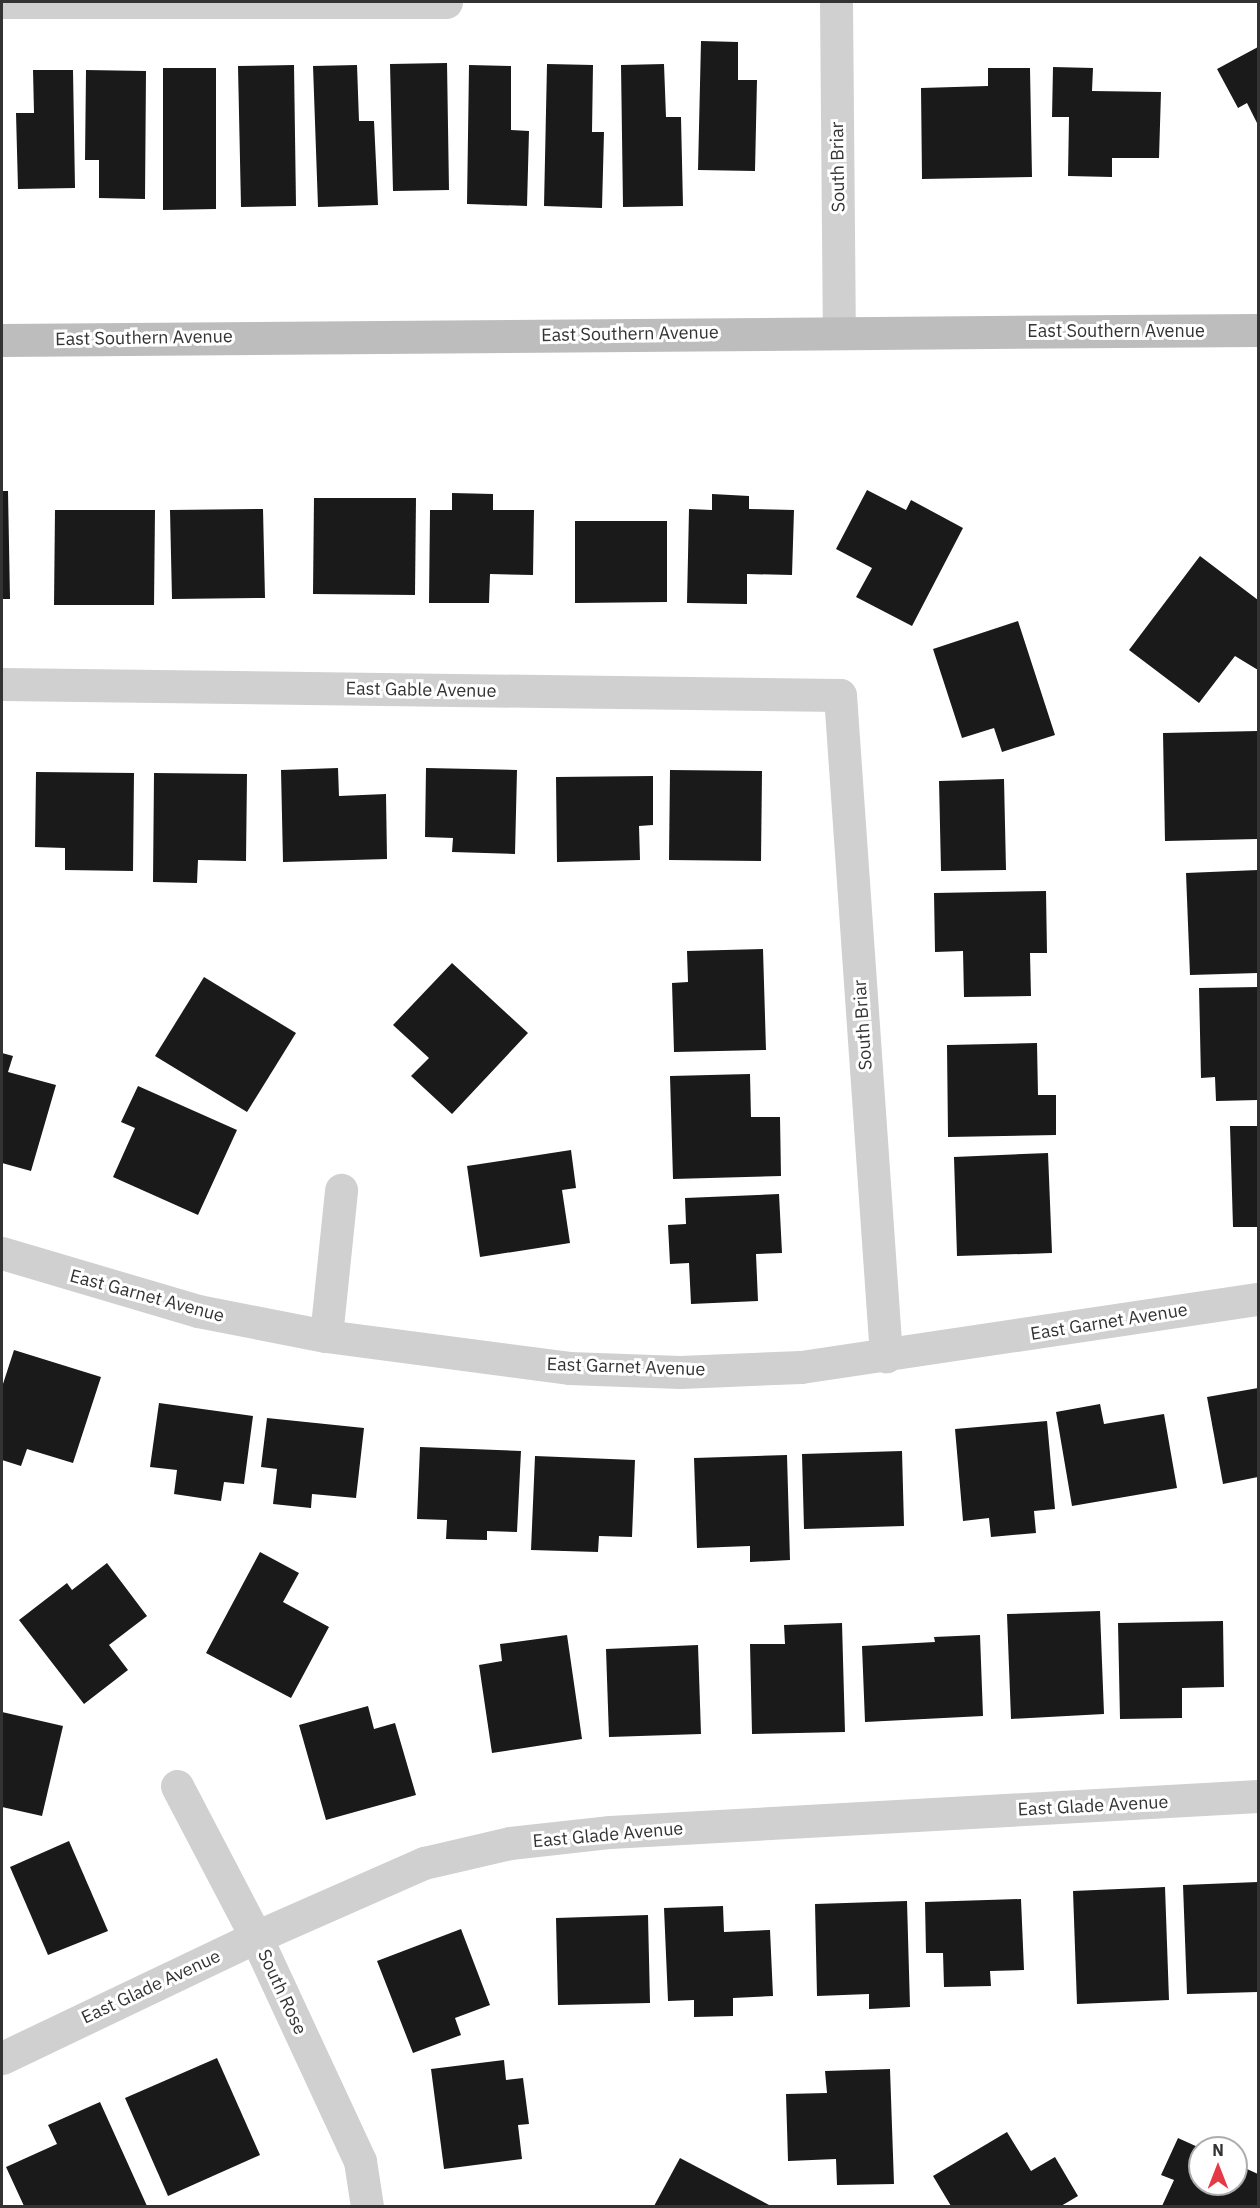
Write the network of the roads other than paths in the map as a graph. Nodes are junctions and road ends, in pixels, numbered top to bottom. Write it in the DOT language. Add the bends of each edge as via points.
graph roads {
  1 [pos="2,2"];
  2 [pos="422,2"];
  3 [pos="446,2"];
  4 [pos="836,2"];
  5 [pos="1258,330"];
  6 [pos="839,332"];
  7 [pos="2,340"];
  8 [pos="2,684"];
  9 [pos="840,695"];
  10 [pos="341,1190"];
  11 [pos="2,1253"];
  12 [pos="1258,1299"];
  13 [pos="326,1336"];
  14 [pos="886,1356"];
  15 [pos="177,1786"];
  16 [pos="1258,1796"];
  17 [pos="256,1936"];
  18 [pos="2,2058"];
  19 [pos="367,2206"];
  1 -- 2 [label="street"];
  2 -- 3 [label="street"];
  4 -- 6 [label="street, South Briar"];
  5 -- 6 [label="main road, East Southern Avenue"];
  6 -- 7 [label="main road, East Southern Avenue"];
  8 -- 9 [label="street, East Gable Avenue"];
  9 -- 14 [label="street, South Briar"];
  10 -- 13 [label="street"];
  11 -- 13 [label="street, East Garnet Avenue" via="198,1311"];
  12 -- 14 [label="street, East Garnet Avenue"];
  13 -- 14 [label="street, East Garnet Avenue" via="569,1368 658,1371 801,1367"];
  15 -- 17 [label="street, South Rose"];
  16 -- 17 [label="street, East Glade Avenue" via="610,1832 510,1843 424,1863"];
  17 -- 18 [label="street, East Glade Avenue"];
  17 -- 19 [label="street, South Rose" via="360,2161"];
}
